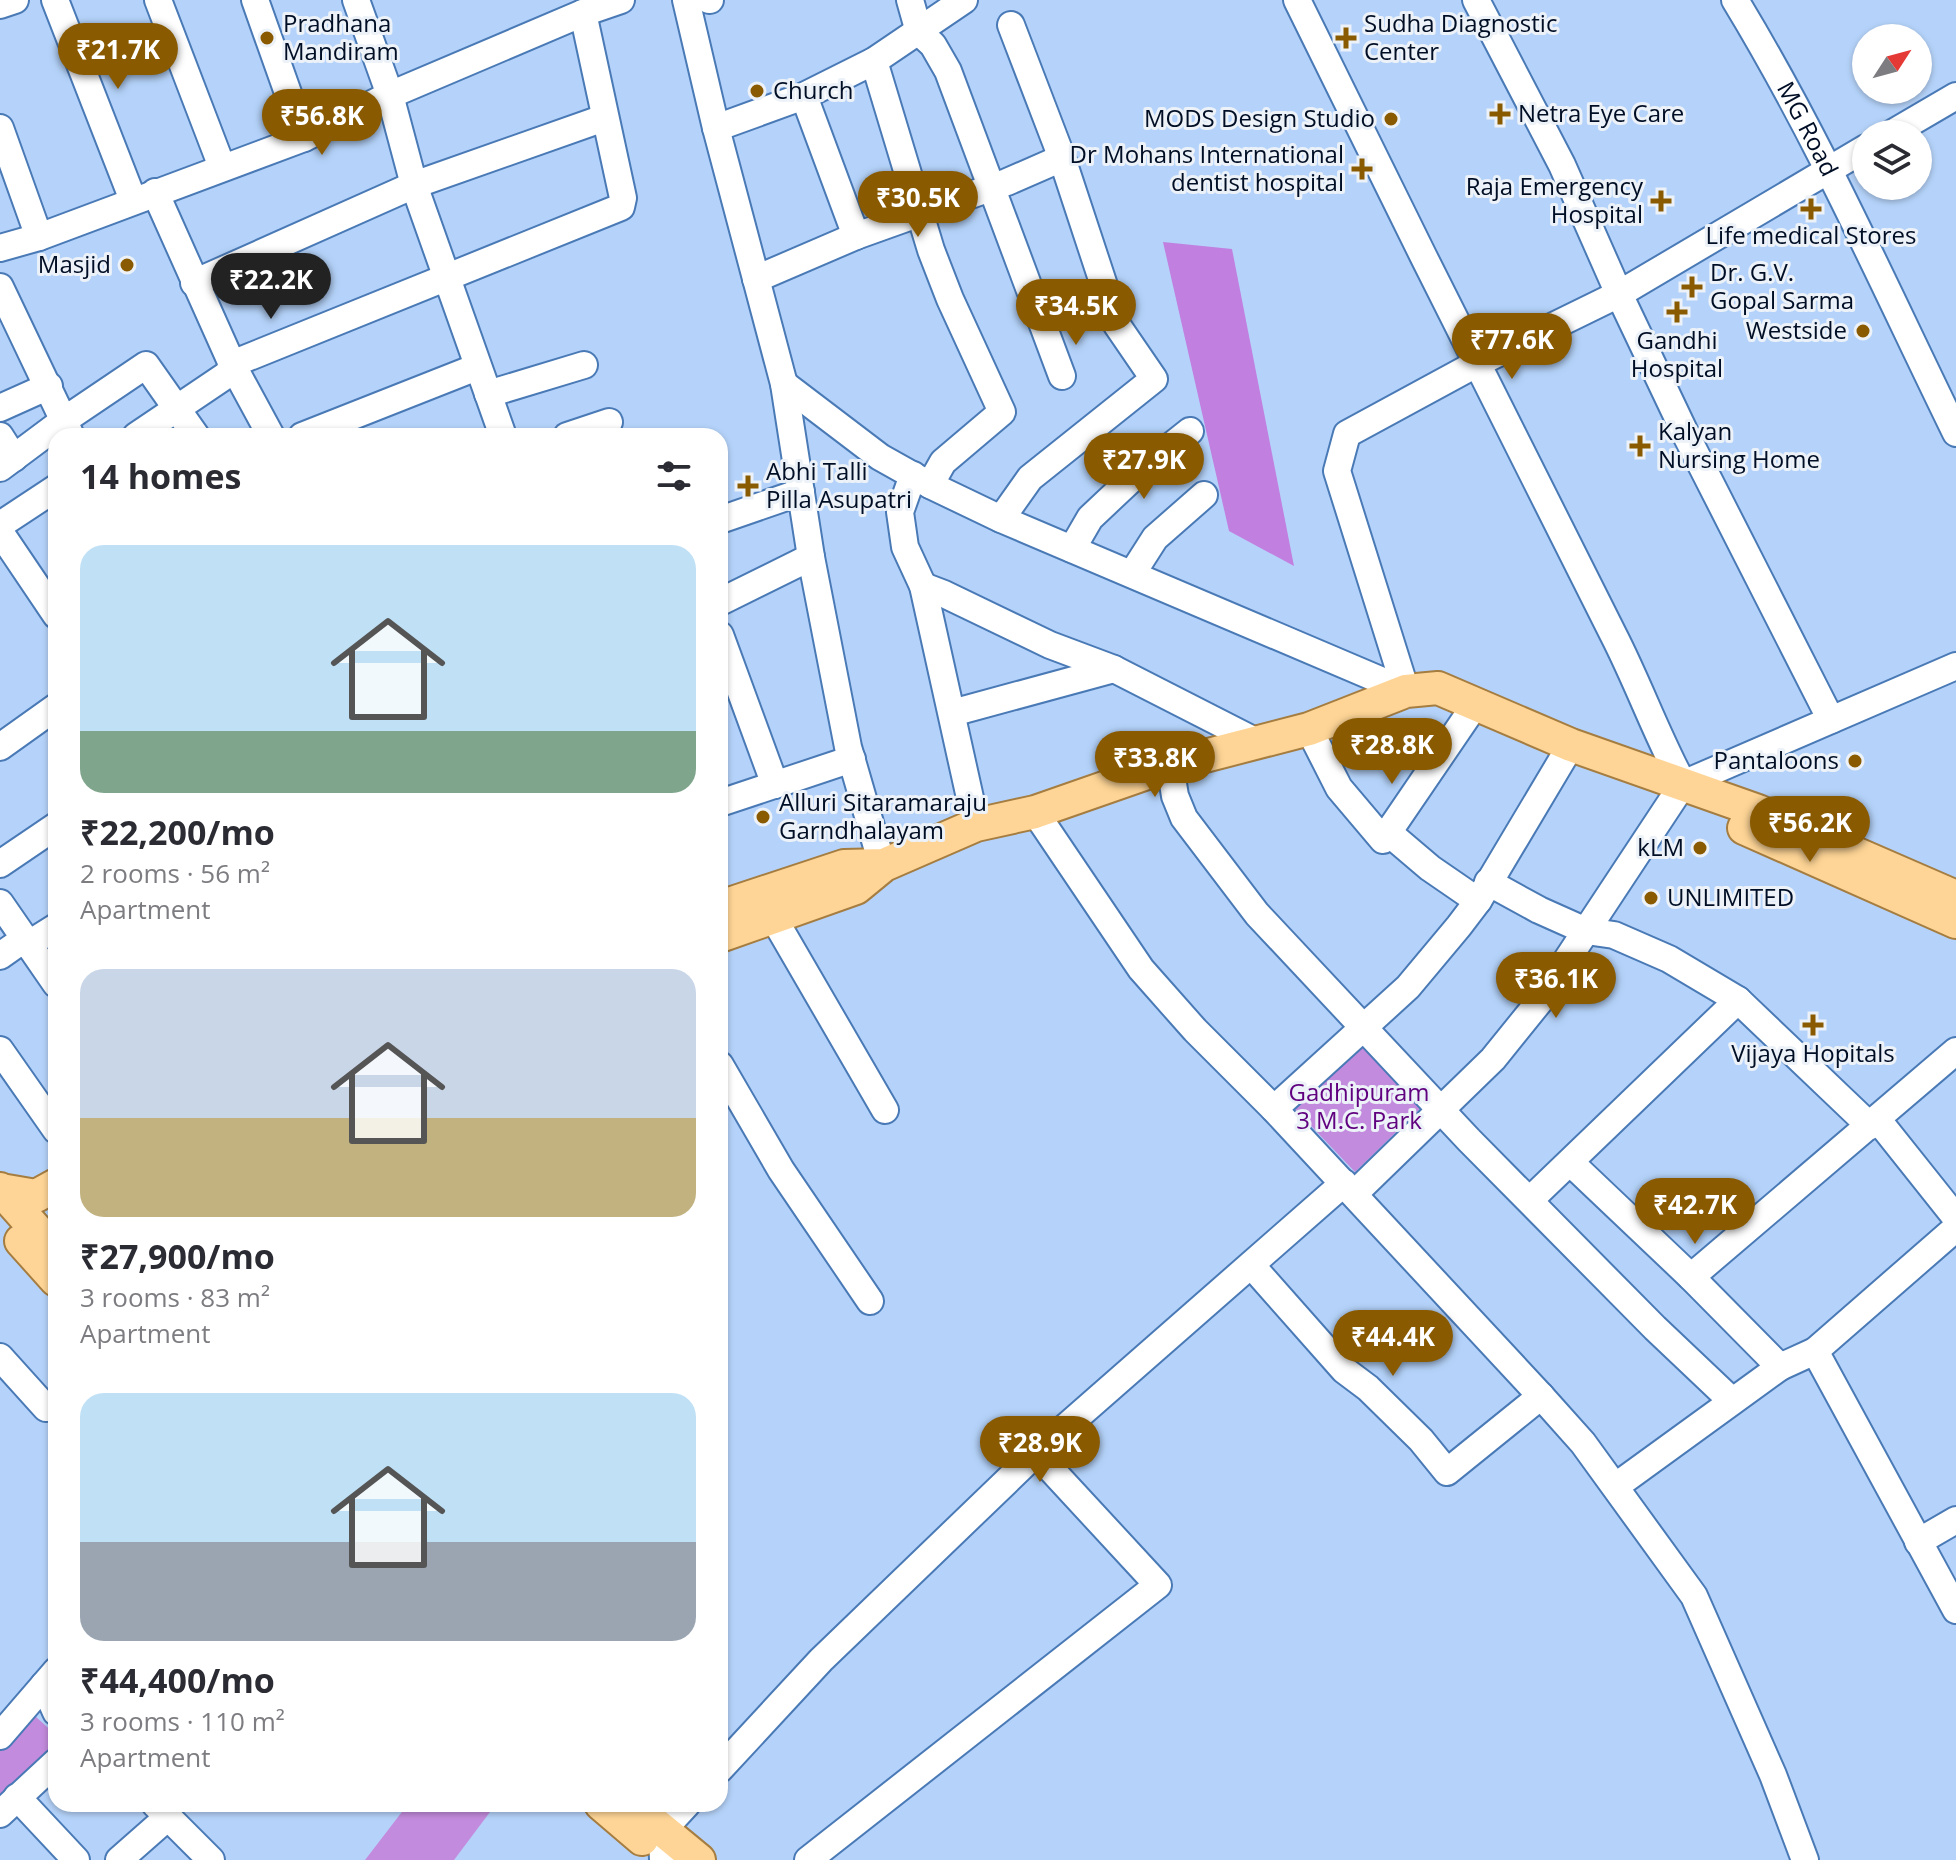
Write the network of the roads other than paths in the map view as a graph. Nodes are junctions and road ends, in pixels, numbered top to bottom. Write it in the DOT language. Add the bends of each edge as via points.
graph roads {
  1 [pos="15,0"];
  2 [pos="55,0"];
  3 [pos="158,0"];
  4 [pos="255,0"];
  5 [pos="356,0"];
  6 [pos="621,0"];
  7 [pos="686,0"];
  8 [pos="910,0"];
  9 [pos="964,0"];
  10 [pos="1297,0"];
  11 [pos="1476,0"];
  12 [pos="1735,0"];
  13 [pos="0,5"];
  14 [pos="583,13"];
  15 [pos="1011,25"];
  16 [pos="919,32"];
  17 [pos="874,61"];
  18 [pos="390,95"];
  19 [pos="804,96"];
  20 [pos="1956,96"];
  21 [pos="604,118"];
  22 [pos="1915,120"];
  23 [pos="0,128"];
  24 [pos="716,128"];
  25 [pos="304,138"];
  26 [pos="1852,156"];
  27 [pos="1062,158"];
  28 [pos="222,167"];
  29 [pos="1828,170"];
  30 [pos="414,185"];
  31 [pos="992,186"];
  32 [pos="144,196"];
  33 [pos="921,211"];
  34 [pos="856,236"];
  35 [pos="39,237"];
  36 [pos="0,248"];
  37 [pos="447,277"];
  38 [pos="756,279"];
  39 [pos="194,283"];
  40 [pos="0,287"];
  41 [pos="1619,294"];
  42 [pos="232,364"];
  43 [pos="1476,364"];
  44 [pos="584,365"];
  45 [pos="477,367"];
  46 [pos="1062,376"];
  47 [pos="784,384"];
  48 [pos="49,386"];
  49 [pos="488,394"];
  50 [pos="0,408"];
  51 [pos="178,409"];
  52 [pos="609,422"];
  53 [pos="67,428"];
  54 [pos="68,428"];
  55 [pos="148,428"];
  56 [pos="191,428"];
  57 [pos="267,428"];
  58 [pos="322,428"];
  59 [pos="500,428"];
  60 [pos="591,428"];
  61 [pos="1190,431"];
  62 [pos="1956,433"];
  63 [pos="0,436"];
  64 [pos="48,440"];
  65 [pos="7,463"];
  66 [pos="922,480"];
  67 [pos="801,492"];
  68 [pos="1204,495"];
  69 [pos="48,501"];
  70 [pos="728,517"];
  71 [pos="1001,519"];
  72 [pos="0,525"];
  73 [pos="0,532"];
  74 [pos="1072,549"];
  75 [pos="811,557"];
  76 [pos="1132,574"];
  77 [pos="923,586"];
  78 [pos="728,598"];
  79 [pos="48,603"];
  80 [pos="728,657"];
  81 [pos="1956,666"];
  82 [pos="1114,669"];
  83 [pos="1406,691"];
  84 [pos="1475,705"];
  85 [pos="48,713"];
  86 [pos="952,713"];
  87 [pos="1831,720"];
  88 [pos="1309,729"];
  89 [pos="1259,743"];
  90 [pos="1571,745"];
  91 [pos="0,747"];
  92 [pos="852,759"];
  93 [pos="1170,765"];
  94 [pos="1683,784"];
  95 [pos="775,785"];
  96 [pos="728,796"];
  97 [pos="1035,812"];
  98 [pos="976,825"];
  99 [pos="48,831"];
  100 [pos="1390,834"];
  101 [pos="0,864"];
  102 [pos="884,865"];
  103 [pos="1483,891"];
  104 [pos="1956,897"];
  105 [pos="0,903"];
  106 [pos="728,904"];
  107 [pos="773,917"];
  108 [pos="1956,922"];
  109 [pos="1586,931"];
  110 [pos="48,932"];
  111 [pos="728,933"];
  112 [pos="29,944"];
  113 [pos="0,956"];
  114 [pos="48,972"];
  115 [pos="1738,1000"];
  116 [pos="1363,1029"];
  117 [pos="0,1050"];
  118 [pos="1956,1051"];
  119 [pos="728,1079"];
  120 [pos="1274,1109"];
  121 [pos="885,1110"];
  122 [pos="1442,1111"];
  123 [pos="48,1119"];
  124 [pos="1874,1123"];
  125 [pos="1571,1163"];
  126 [pos="48,1168"];
  127 [pos="1349,1188"];
  128 [pos="48,1189"];
  129 [pos="4,1196"];
  130 [pos="1530,1200"];
  131 [pos="1956,1218"];
  132 [pos="1956,1228"];
  133 [pos="48,1243"];
  134 [pos="1252,1266"];
  135 [pos="48,1267"];
  136 [pos="1691,1277"];
  137 [pos="870,1301"];
  138 [pos="1815,1351"];
  139 [pos="0,1357"];
  140 [pos="1780,1367"];
  141 [pos="1541,1396"];
  142 [pos="1732,1401"];
  143 [pos="46,1408"];
  144 [pos="1036,1453"];
  145 [pos="1616,1486"];
  146 [pos="1956,1520"];
  147 [pos="1918,1542"];
  148 [pos="1956,1610"];
  149 [pos="48,1680"];
  150 [pos="0,1736"];
  151 [pos="728,1760"];
  152 [pos="48,1769"];
  153 [pos="8,1806"];
  154 [pos="160,1812"];
  155 [pos="164,1812"];
  156 [pos="611,1812"];
  157 [pos="636,1812"];
  158 [pos="683,1812"];
  159 [pos="664,1853"];
  160 [pos="76,1860"];
  161 [pos="119,1860"];
  162 [pos="211,1860"];
  163 [pos="699,1860"];
  164 [pos="808,1860"];
  165 [pos="1805,1860"];
  1 -- 13 [label="street"];
  2 -- 32 [label="street"];
  3 -- 28 [label="street"];
  4 -- 25 [label="street"];
  5 -- 18 [label="street"];
  6 -- 14 [label="street"];
  7 -- 24 [label="street"];
  8 -- 16 [label="street"];
  9 -- 16 [label="street"];
  10 -- 43 [label="street"];
  11 -- 41 [label="street" via="1562,165"];
  12 -- 29 [label="street, MG Road"];
  14 -- 18 [label="street"];
  14 -- 21 [label="street"];
  15 -- 27 [label="street"];
  16 -- 17 [label="street"];
  16 -- 31 [label="street" via="948,71"];
  17 -- 19 [label="street"];
  17 -- 33 [label="street"];
  18 -- 25 [label="street"];
  18 -- 30 [label="street"];
  19 -- 24 [label="street"];
  19 -- 34 [label="street"];
  20 -- 22 [label="street"];
  21 -- 30 [label="street"];
  21 -- 37 [label="street" via="621,207"];
  23 -- 35 [label="street"];
  24 -- 38 [label="street"];
  25 -- 28 [label="street"];
  26 -- 29 [label="street"];
  27 -- 31 [label="street"];
  27 -- 71 [label="street" via="1117,325 1154,379 1030,478"];
  28 -- 32 [label="street"];
  29 -- 41 [label="street"];
  29 -- 62 [label="street, MG Road"];
  30 -- 37 [label="street"];
  30 -- 39 [label="street"];
  31 -- 33 [label="street"];
  31 -- 46 [label="street"];
  32 -- 35 [label="street"];
  32 -- 39 [label="street"];
  33 -- 34 [label="street"];
  33 -- 66 [label="street" via="950,299 1002,412"];
  34 -- 38 [label="street"];
  35 -- 36 [label="street"];
  37 -- 42 [label="street"];
  37 -- 45 [label="street"];
  38 -- 47 [label="street"];
  39 -- 42 [label="street"];
  40 -- 48 [label="street"];
  41 -- 43 [label="street"];
  41 -- 87 [label="street"];
  42 -- 51 [label="street" via="228,374"];
  42 -- 57 [label="street"];
  43 -- 83 [label="street" via="1347,434 1337,471"];
  43 -- 94 [label="street"];
  44 -- 49 [label="street"];
  45 -- 49 [label="street"];
  45 -- 58 [label="street"];
  47 -- 66 [label="street" via="880,457"];
  47 -- 67 [label="street"];
  48 -- 50 [label="street"];
  48 -- 53 [label="street"];
  49 -- 59 [label="street"];
  51 -- 54 [label="street" via="146,365"];
  51 -- 55 [label="street"];
  51 -- 56 [label="street"];
  52 -- 60 [label="street"];
  61 -- 74 [label="street" via="1090,518"];
  63 -- 65 [label="street"];
  64 -- 65 [label="street"];
  66 -- 71 [label="street"];
  66 -- 77 [label="street" via="900,512 905,547"];
  67 -- 70 [label="street"];
  67 -- 75 [label="street"];
  68 -- 76 [label="street" via="1155,538"];
  69 -- 72 [label="street"];
  71 -- 74 [label="street"];
  73 -- 79 [label="street"];
  74 -- 76 [label="street"];
  75 -- 78 [label="street"];
  75 -- 92 [label="street"];
  76 -- 83 [label="street"];
  77 -- 82 [label="street"];
  77 -- 86 [label="street"];
  80 -- 95 [label="street"];
  81 -- 87 [label="street"];
  82 -- 86 [label="street"];
  82 -- 89 [label="street"];
  83 -- 84 [label="main road" via="1438,688"];
  83 -- 88 [label="main road"];
  84 -- 90 [label="main road"];
  84 -- 100 [label="street"];
  85 -- 91 [label="street"];
  86 -- 98 [label="street"];
  87 -- 94 [label="street"];
  88 -- 89 [label="main road"];
  88 -- 100 [label="street" via="1339,788 1383,840"];
  89 -- 93 [label="main road"];
  90 -- 94 [label="main road"];
  90 -- 103 [label="street"];
  92 -- 95 [label="street"];
  92 -- 102 [label="street"];
  93 -- 97 [label="main road"];
  93 -- 116 [label="street" via="1184,818 1257,914"];
  94 -- 104 [label="main road"];
  94 -- 108 [label="main road" via="1750,832"];
  94 -- 109 [label="street"];
  95 -- 96 [label="street"];
  97 -- 98 [label="main road"];
  97 -- 120 [label="street" via="1141,969"];
  98 -- 102 [label="main road"];
  99 -- 101 [label="street"];
  100 -- 103 [label="street" via="1430,868"];
  102 -- 106 [label="main road" via="844,866"];
  102 -- 107 [label="main road" via="856,888"];
  103 -- 109 [label="street"];
  103 -- 116 [label="street" via="1408,987"];
  105 -- 112 [label="street"];
  107 -- 111 [label="main road"];
  107 -- 121 [label="street"];
  109 -- 115 [label="street" via="1614,935 1669,959"];
  109 -- 122 [label="street" via="1539,1002"];
  110 -- 112 [label="street"];
  112 -- 113 [label="street" via="17,944"];
  112 -- 114 [label="street"];
  115 -- 124 [label="street"];
  115 -- 125 [label="street"];
  116 -- 120 [label="street"];
  116 -- 122 [label="street"];
  117 -- 123 [label="street"];
  118 -- 124 [label="street"];
  119 -- 137 [label="street" via="781,1170"];
  120 -- 127 [label="street"];
  122 -- 127 [label="street"];
  122 -- 130 [label="street"];
  124 -- 131 [label="street"];
  124 -- 136 [label="street"];
  125 -- 130 [label="street"];
  125 -- 136 [label="street"];
  126 -- 129 [label="main road"];
  127 -- 134 [label="street"];
  127 -- 141 [label="street"];
  128 -- 129 [label="main road" via="36,1196"];
  129 -- 133 [label="main road"];
  129 -- 135 [label="main road"];
  130 -- 142 [label="street"];
  132 -- 138 [label="street"];
  134 -- 141 [label="street" via="1344,1370 1421,1440 1447,1472"];
  134 -- 144 [label="street"];
  136 -- 140 [label="street"];
  138 -- 140 [label="street"];
  138 -- 147 [label="street"];
  139 -- 143 [label="street"];
  140 -- 142 [label="street"];
  141 -- 145 [label="street"];
  142 -- 145 [label="street"];
  144 -- 151 [label="street" via="821,1660"];
  144 -- 164 [label="street" via="1158,1585"];
  145 -- 165 [label="street" via="1694,1596"];
  146 -- 147 [label="street"];
  147 -- 148 [label="street"];
  149 -- 150 [label="street"];
  152 -- 153 [label="street"];
  153 -- 160 [label="street"];
  154 -- 161 [label="street"];
  155 -- 162 [label="street"];
  156 -- 159 [label="main road"];
  157 -- 159 [label="main road"];
  158 -- 159 [label="street"];
  159 -- 163 [label="main road"];
}
